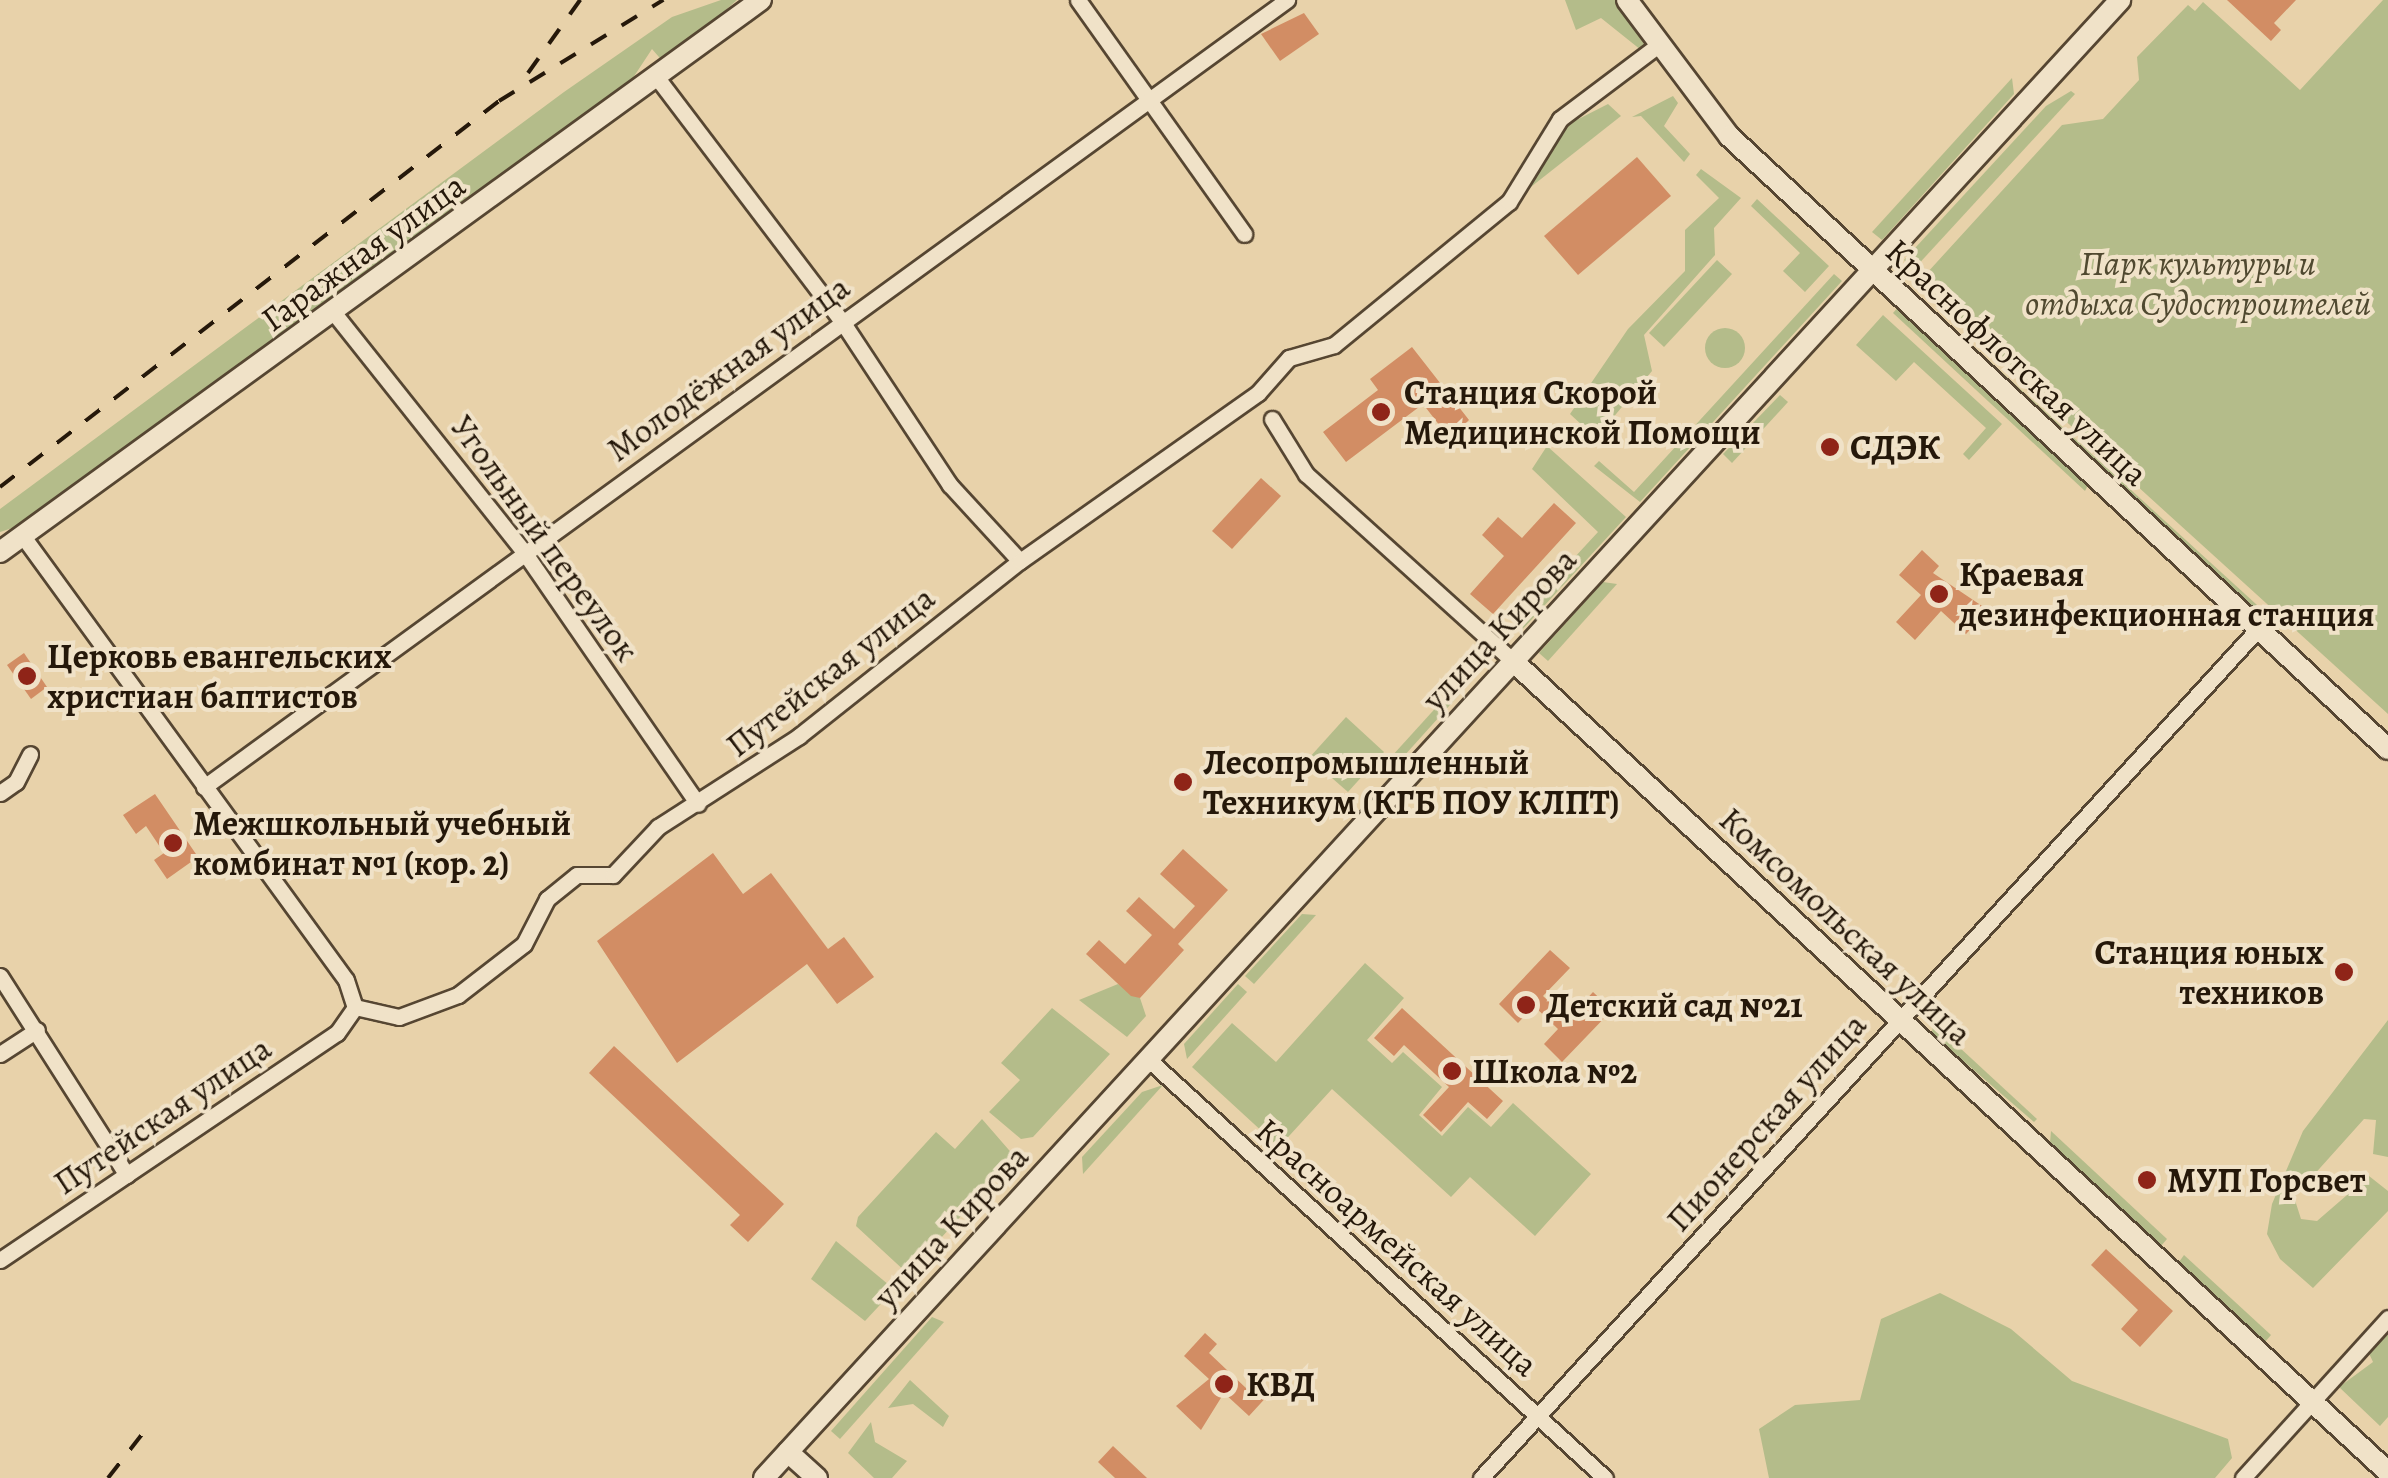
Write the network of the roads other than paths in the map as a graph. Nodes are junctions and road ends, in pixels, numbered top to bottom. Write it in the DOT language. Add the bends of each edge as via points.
graph roads {
  1 [pos="761,0"];
  2 [pos="1078,0"];
  3 [pos="1288,0"];
  4 [pos="1628,0"];
  5 [pos="2120,0"];
  6 [pos="1661,43"];
  7 [pos="658,78"];
  8 [pos="1146,101"];
  9 [pos="1244,234"];
  10 [pos="1870,272"];
  11 [pos="334,314"];
  12 [pos="843,324"];
  13 [pos="1272,419"];
  14 [pos="22,535"];
  15 [pos="0,552"];
  16 [pos="524,552"];
  17 [pos="1020,561"];
  18 [pos="2258,629"];
  19 [pos="1513,662"];
  20 [pos="2388,749"];
  21 [pos="30,754"];
  22 [pos="204,787"];
  23 [pos="0,793"];
  24 [pos="698,804"];
  25 [pos="0,976"];
  26 [pos="355,1006"];
  27 [pos="1900,1020"];
  28 [pos="37,1030"];
  29 [pos="0,1054"];
  30 [pos="1148,1060"];
  31 [pos="127,1174"];
  32 [pos="0,1260"];
  33 [pos="2388,1318"];
  34 [pos="2312,1402"];
  35 [pos="1538,1416"];
  36 [pos="788,1452"];
  37 [pos="2388,1472"];
  38 [pos="764,1478"];
  39 [pos="816,1478"];
  40 [pos="1481,1478"];
  41 [pos="1605,1478"];
  42 [pos="2242,1478"];
  1 -- 7 [label="street, Гаражная улица"];
  2 -- 8 [label="street"];
  3 -- 8 [label="street, Молодёжная улица"];
  4 -- 6 [label="street, Краснофлотская улица"];
  5 -- 10 [label="street, улица Кирова"];
  6 -- 10 [label="street, Краснофлотская улица" via="1729,136"];
  6 -- 17 [label="street, Путейская улица" via="1560,120 1509,202 1334,345 1289,358 1258,393"];
  7 -- 11 [label="street, Гаражная улица"];
  7 -- 12 [label="street"];
  8 -- 9 [label="street"];
  8 -- 12 [label="street, Молодёжная улица"];
  10 -- 18 [label="street, Краснофлотская улица"];
  10 -- 19 [label="street, улица Кирова"];
  11 -- 14 [label="street, Гаражная улица"];
  11 -- 16 [label="street, Угольный переулок"];
  12 -- 16 [label="street, Молодёжная улица"];
  12 -- 17 [label="street" via="950,485"];
  13 -- 19 [label="street, Комсомольская улица" via="1306,474"];
  14 -- 15 [label="street, Гаражная улица"];
  14 -- 22 [label="street"];
  16 -- 22 [label="street, Молодёжная улица"];
  16 -- 24 [label="street, Угольный переулок"];
  17 -- 24 [label="street, Путейская улица" via="799,736"];
  18 -- 20 [label="street, Краснофлотская улица"];
  18 -- 27 [label="street, Пионерская улица"];
  19 -- 27 [label="street, Комсомольская улица"];
  19 -- 30 [label="street, улица Кирова"];
  21 -- 23 [label="street" via="16,782"];
  22 -- 26 [label="street" via="346,980"];
  24 -- 26 [label="street, Путейская улица" via="658,827 613,875 576,875 547,899 524,944 458,995 399,1018"];
  25 -- 28 [label="street"];
  26 -- 31 [label="street, Путейская улица" via="337,1033"];
  27 -- 34 [label="street, Комсомольская улица"];
  27 -- 35 [label="street, Пионерская улица"];
  28 -- 29 [label="street"];
  28 -- 31 [label="street"];
  30 -- 35 [label="street, Красноармейская улица"];
  30 -- 36 [label="street, улица Кирова"];
  31 -- 32 [label="street, Путейская улица"];
  33 -- 34 [label="street"];
  34 -- 37 [label="street, Комсомольская улица"];
  34 -- 42 [label="street"];
  35 -- 40 [label="street, Пионерская улица"];
  35 -- 41 [label="street, Красноармейская улица"];
  36 -- 38 [label="street, улица Кирова"];
  36 -- 39 [label="street"];
}
